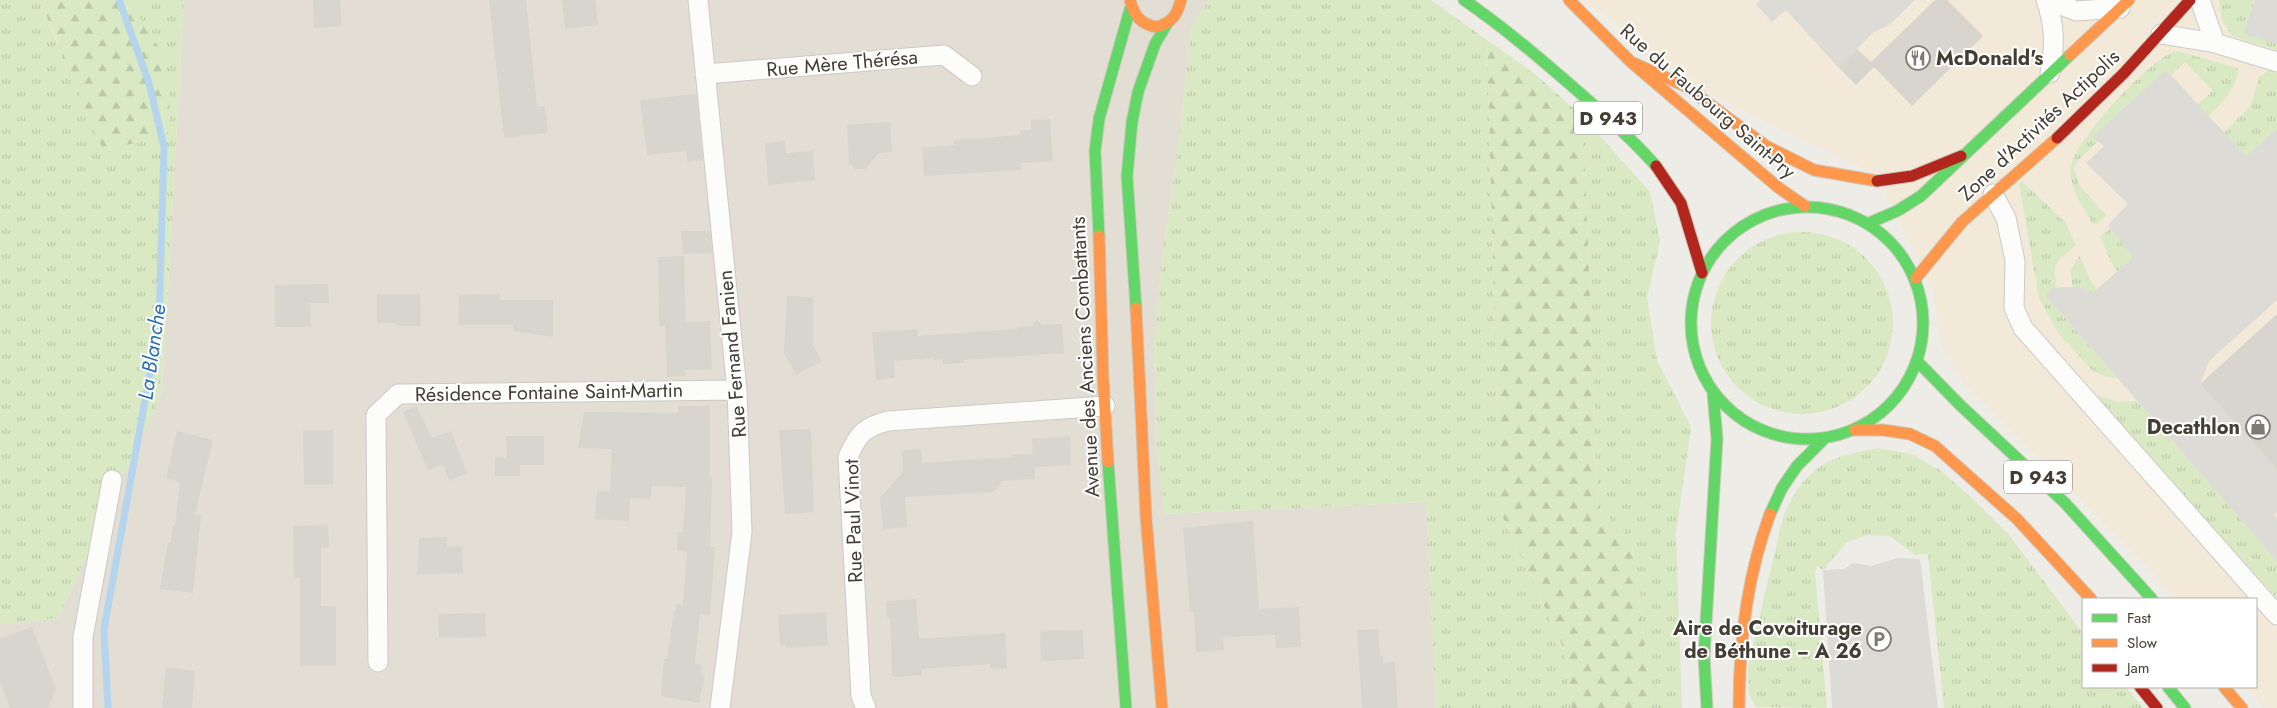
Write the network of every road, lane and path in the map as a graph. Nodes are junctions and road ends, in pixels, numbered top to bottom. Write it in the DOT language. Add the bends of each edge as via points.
graph roads {
  1 [pos="698,0"];
  2 [pos="1181,0"];
  3 [pos="1464,0"];
  4 [pos="1569,0"];
  5 [pos="2048,0"];
  6 [pos="2190,0"];
  7 [pos="2200,0"];
  8 [pos="1130,4"];
  9 [pos="2125,4"];
  10 [pos="1167,24"];
  11 [pos="2161,34"];
  12 [pos="2215,43"];
  13 [pos="1631,62"];
  14 [pos="2277,62"];
  15 [pos="2050,73"];
  16 [pos="705,74"];
  17 [pos="972,76"];
  18 [pos="1961,156"];
  19 [pos="1993,194"];
  20 [pos="1805,206"];
  21 [pos="1869,223"];
  22 [pos="1702,273"];
  23 [pos="1916,278"];
  24 [pos="1918,362"];
  25 [pos="737,390"];
  26 [pos="1713,393"];
  27 [pos="1105,406"];
  28 [pos="1855,430"];
  29 [pos="1824,439"];
  30 [pos="112,480"];
  31 [pos="2070,576"];
  32 [pos="2083,598"];
  33 [pos="2090,598"];
  34 [pos="2151,598"];
  35 [pos="2277,615"];
  36 [pos="378,662"];
  37 [pos="2141,688"];
  38 [pos="2169,688"];
  39 [pos="2225,688"];
  40 [pos="83,708"];
  41 [pos="720,708"];
  42 [pos="866,708"];
  43 [pos="1126,708"];
  44 [pos="1162,708"];
  45 [pos="1708,708"];
  46 [pos="1739,708"];
  47 [pos="2157,708"];
  48 [pos="2185,708"];
  49 [pos="2242,708"];
  1 -- 16 [label="street, Rue Fernand Fanien"];
  2 -- 10 [label="main road" via="1178,12"];
  3 -- 22 [label="main road, D 943" via="1623,131 1662,173 1677,196"];
  4 -- 13 [label="main road, Rue du Faubourg Saint-Pry / D 943"];
  5 -- 9 [label="street" via="2076,11"];
  5 -- 15 [label="street" via="2054,32"];
  6 -- 11 [label="main road, Zone d'Activités Actipolis"];
  7 -- 12 [label="street"];
  8 -- 10 [label="main road" via="1137,19 1148,26"];
  8 -- 27 [label="main road, Avenue des Anciens Combattants" via="1107,86 1095,151"];
  9 -- 15 [label="main road, Zone d'Activités Actipolis"];
  10 -- 44 [label="main road" via="1138,92 1126,176 1146,517"];
  11 -- 12 [label="street"];
  11 -- 19 [label="main road, Zone d'Activités Actipolis" via="2064,132"];
  12 -- 14 [label="street"];
  13 -- 18 [label="main road" via="1685,86 1766,146 1814,170 1872,182 1912,176"];
  13 -- 20 [label="main road, Rue du Faubourg Saint-Pry / D 943" via="1779,188"];
  15 -- 18 [label="main road, Zone d'Activités Actipolis"];
  16 -- 17 [label="street, Rue Mère Thérésa" via="944,55"];
  16 -- 25 [label="street, Rue Fernand Fanien"];
  18 -- 21 [label="main road, Zone d'Activités Actipolis" via="1921,196"];
  19 -- 23 [label="main road, Zone d'Activités Actipolis" via="1931,254"];
  19 -- 35 [label="street" via="2006,218 2015,261 2014,308 2023,328"];
  20 -- 21 [label="main road" via="1835,209"];
  20 -- 22 [label="main road" via="1759,216 1741,226 1717,249"];
  21 -- 23 [label="main road" via="1899,249"];
  22 -- 26 [label="main road" via="1692,303 1691,334 1698,365"];
  23 -- 24 [label="main road" via="1923,305 1924,334"];
  24 -- 28 [label="main road" via="1903,390 1882,413"];
  24 -- 34 [label="main road, D 943" via="1948,395 2036,474"];
  25 -- 36 [label="street, Résidence Fontaine Saint-Martin" via="398,394 376,415"];
  25 -- 41 [label="street, Rue Fernand Fanien" via="742,532"];
  26 -- 29 [label="main road" via="1735,415 1762,431 1793,439"];
  26 -- 45 [label="main road" via="1717,439 1704,656"];
  27 -- 42 [label="street, Rue Paul Vinot" via="888,421 869,426 855,440 848,457 861,696"];
  27 -- 43 [label="main road, Avenue des Anciens Combattants"];
  28 -- 29 [label="main road"];
  28 -- 31 [label="main road, D 943" via="1910,434 1935,446 2017,519"];
  29 -- 46 [label="main road" via="1796,466 1762,537 1744,614"];
  30 -- 40 [label="street" via="83,636"];
  31 -- 32 [label="main road"];
  31 -- 33 [label="main road, D 943"];
  37 -- 47 [label="main road"];
  38 -- 48 [label="main road"];
  39 -- 49 [label="main road"];
}
